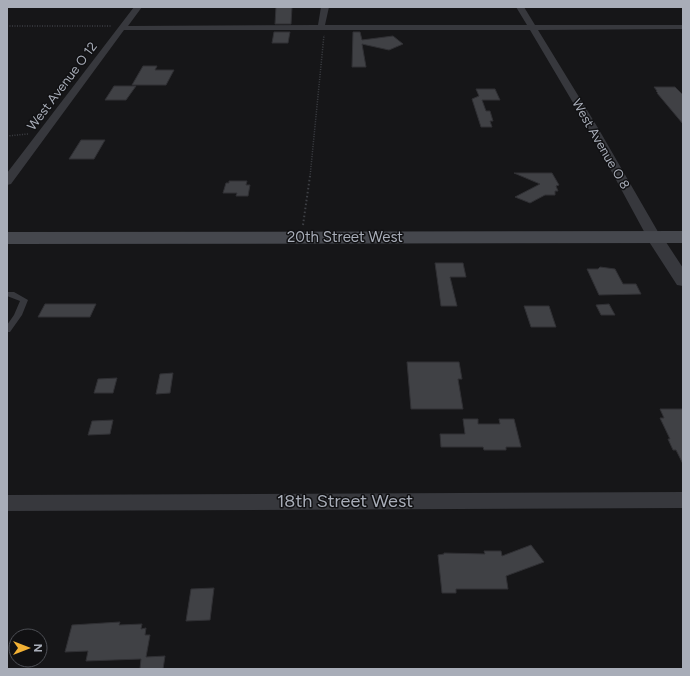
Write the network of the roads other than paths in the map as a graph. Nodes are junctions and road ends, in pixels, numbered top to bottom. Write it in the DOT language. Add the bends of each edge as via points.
graph roads {
  1 [pos="138,7"];
  2 [pos="324,7"];
  3 [pos="520,7"];
  4 [pos="683,26"];
  5 [pos="124,27"];
  6 [pos="532,27"];
  7 [pos="326,28"];
  8 [pos="7,181"];
  9 [pos="654,237"];
  10 [pos="683,237"];
  11 [pos="7,238"];
  12 [pos="683,281"];
  13 [pos="7,294"];
  14 [pos="7,330"];
  15 [pos="683,500"];
  16 [pos="7,503"];
  1 -- 5 [label="street, West Avenue O 12"];
  2 -- 7 [label="street"];
  3 -- 6 [label="street, West Avenue O 8"];
  4 -- 6 [label="street"];
  5 -- 7 [label="street"];
  5 -- 8 [label="street, West Avenue O 12"];
  6 -- 7 [label="street"];
  6 -- 9 [label="street, West Avenue O 8" via="593,128"];
  9 -- 10 [label="main road, 20th Street West"];
  9 -- 11 [label="main road, 20th Street West"];
  9 -- 12 [label="street, West Avenue O 8"];
  13 -- 14 [label="lane" via="24,300 18,315"];
  15 -- 16 [label="street, 18th Street West"];
}
